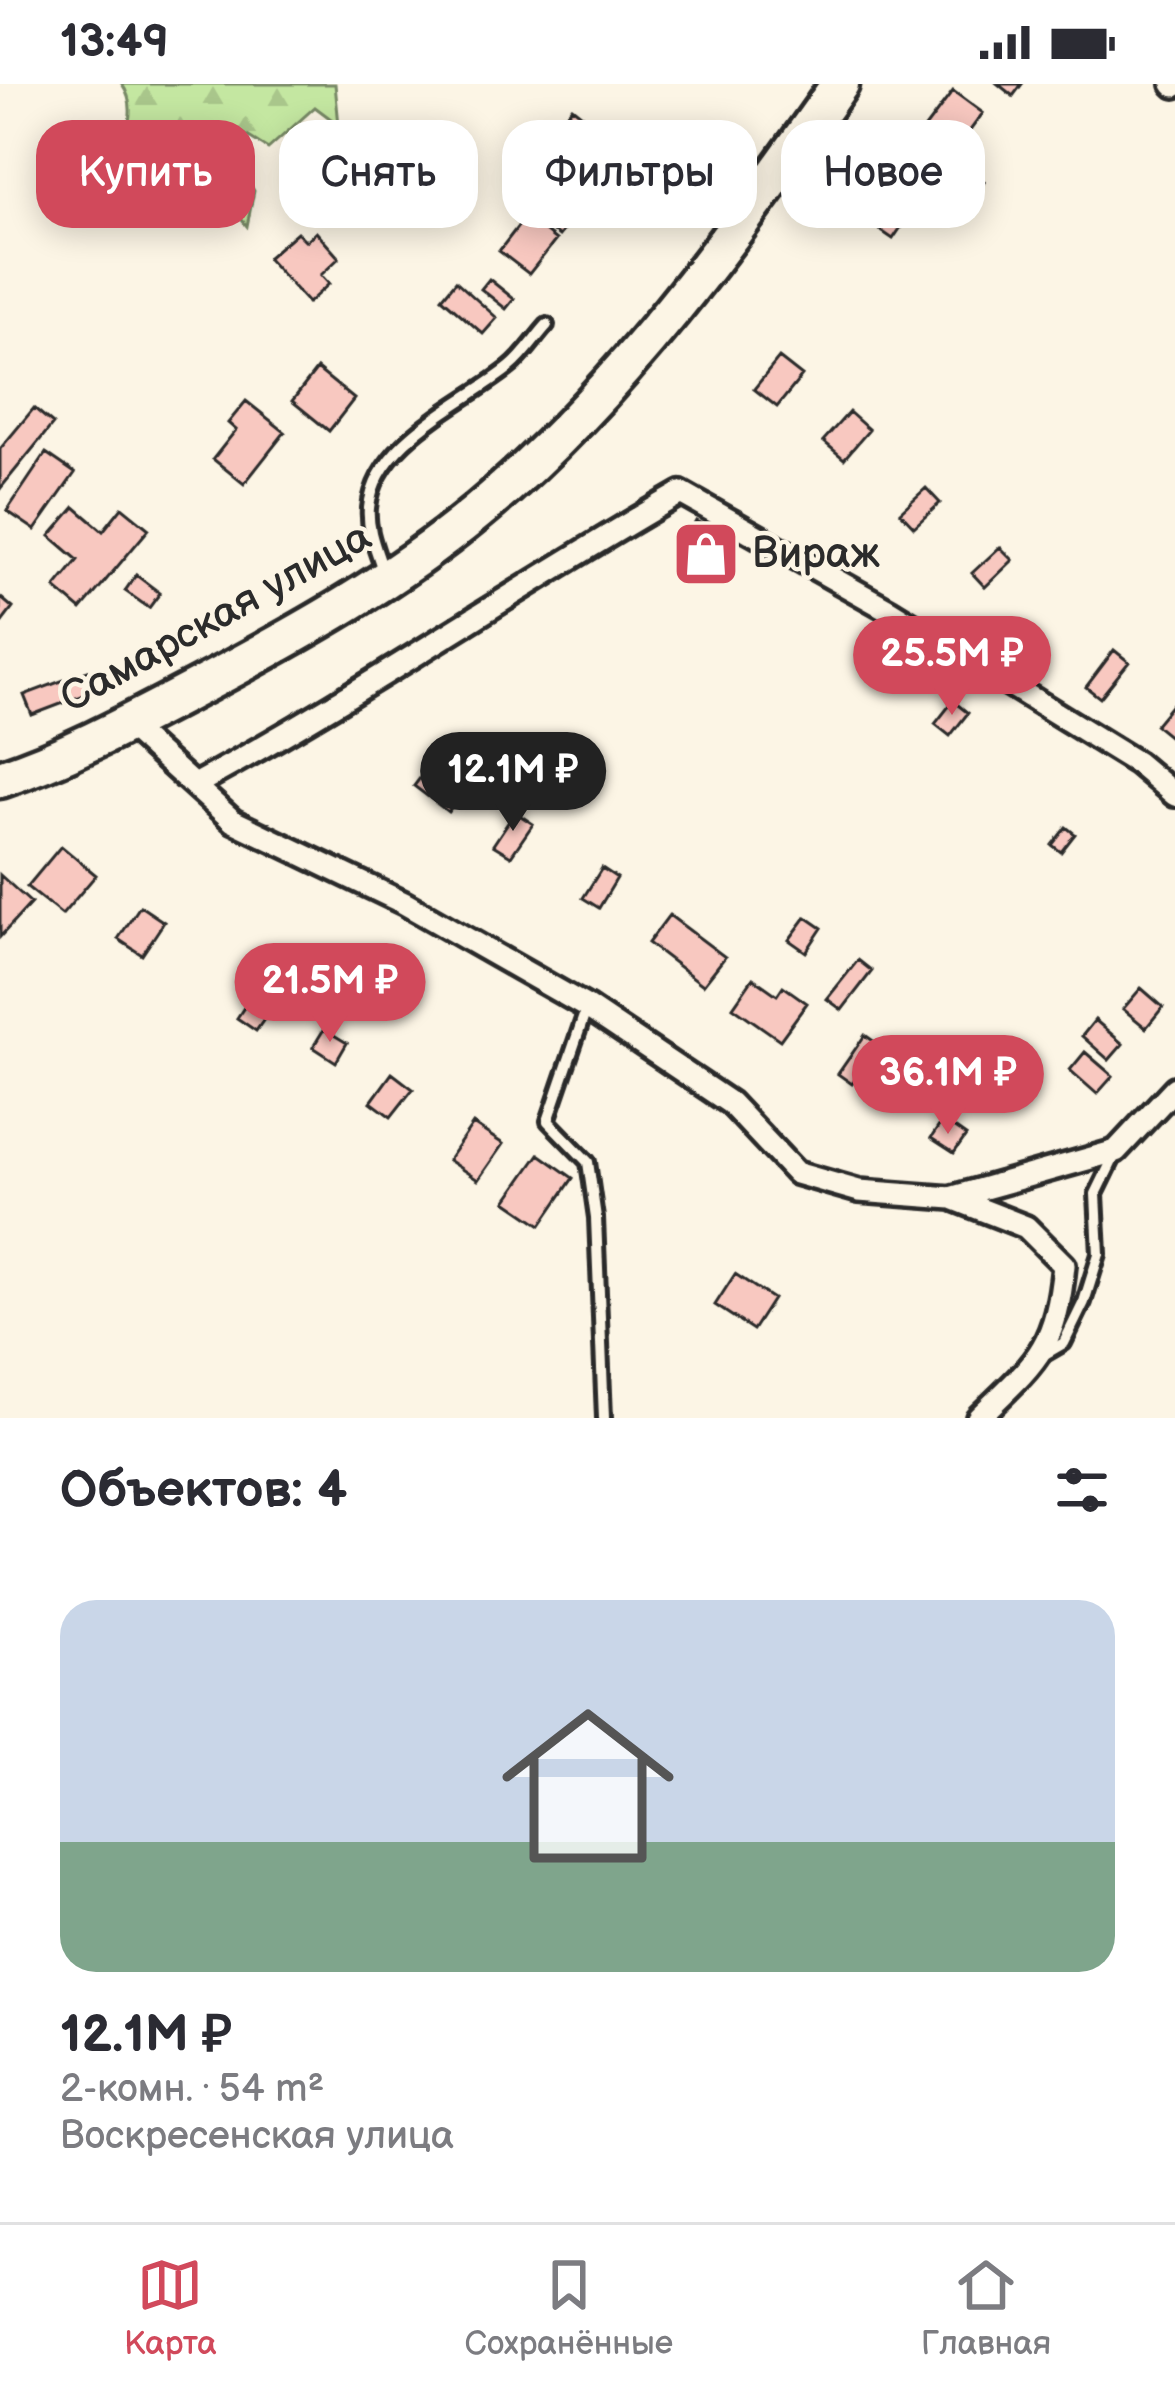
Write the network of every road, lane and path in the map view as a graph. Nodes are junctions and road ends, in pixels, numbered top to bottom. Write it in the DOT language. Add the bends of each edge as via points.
graph roads {
  1 [pos="840,84"];
  2 [pos="547,325"];
  3 [pos="385,579"];
  4 [pos="126,724"];
  5 [pos="0,778"];
  6 [pos="196,784"];
  7 [pos="1175,795"];
  8 [pos="587,1007"];
  9 [pos="1175,1088"];
  10 [pos="1116,1151"];
  11 [pos="952,1198"];
  12 [pos="1042,1356"];
  13 [pos="604,1418"];
  14 [pos="978,1418"];
  1 -- 3 [label="main road, Самарская улица" via="680,300 568,429 474,514"];
  2 -- 3 [label="lane" via="511,366 455,400 386,469 369,502"];
  3 -- 4 [label="main road, Самарская улица"];
  4 -- 5 [label="main road, Самарская улица"];
  4 -- 6 [label="street"];
  6 -- 7 [label="street" via="327,713 526,582 681,493 890,610"];
  6 -- 8 [label="street" via="233,821 404,904"];
  8 -- 11 [label="street" via="730,1103 796,1173 859,1191"];
  8 -- 13 [label="lane" via="548,1121 587,1162"];
  9 -- 10 [label="street"];
  10 -- 11 [label="street"];
  10 -- 12 [label="lane" via="1096,1194 1099,1254 1084,1302 1064,1343"];
  11 -- 12 [label="street" via="1026,1227 1064,1264"];
  12 -- 14 [label="street"];
}
